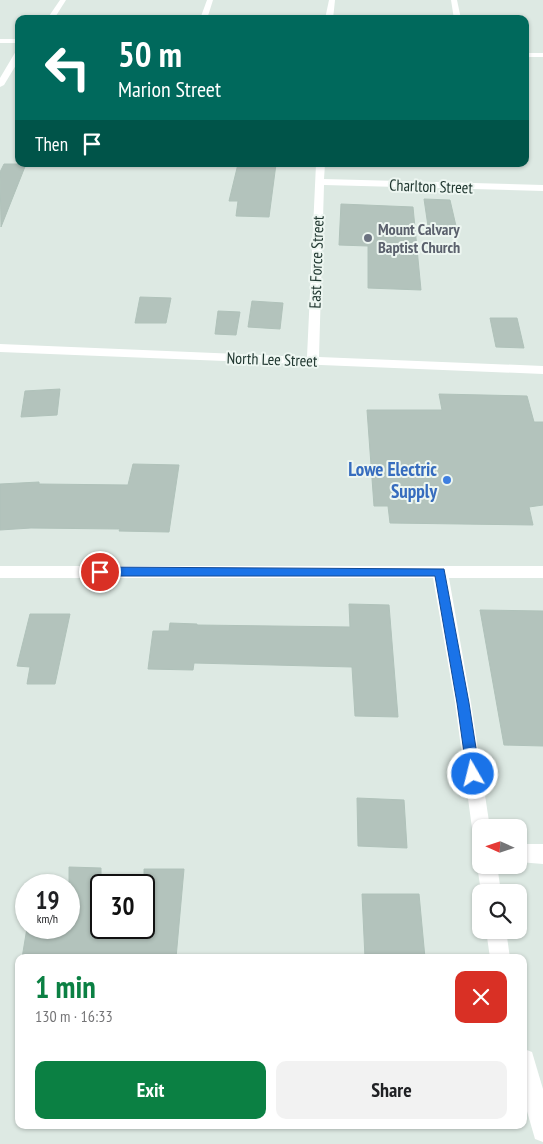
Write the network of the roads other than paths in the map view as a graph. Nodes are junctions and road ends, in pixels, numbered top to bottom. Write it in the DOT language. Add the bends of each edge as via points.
graph roads {
  1 [pos="62,0"];
  2 [pos="210,0"];
  3 [pos="332,0"];
  4 [pos="454,0"];
  5 [pos="53,15"];
  6 [pos="204,15"];
  7 [pos="330,15"];
  8 [pos="457,15"];
  9 [pos="0,41"];
  10 [pos="15,41"];
  11 [pos="529,55"];
  12 [pos="543,55"];
  13 [pos="15,60"];
  14 [pos="0,85"];
  15 [pos="320,167"];
  16 [pos="319,182"];
  17 [pos="543,188"];
  18 [pos="0,348"];
  19 [pos="313,361"];
  20 [pos="543,370"];
  21 [pos="0,572"];
  22 [pos="440,572"];
  23 [pos="543,572"];
  24 [pos="480,819"];
  25 [pos="528,853"];
  26 [pos="543,854"];
  27 [pos="497,939"];
  28 [pos="499,954"];
  29 [pos="527,1071"];
  30 [pos="543,1131"];
  1 -- 5 [label="street"];
  2 -- 6 [label="street"];
  3 -- 7 [label="street"];
  4 -- 8 [label="street"];
  9 -- 10 [label="street"];
  11 -- 12 [label="street"];
  13 -- 14 [label="street"];
  15 -- 16 [label="street, East Force Street"];
  16 -- 17 [label="street, Charlton Street"];
  16 -- 19 [label="street, East Force Street"];
  18 -- 19 [label="street, North Lee Street"];
  19 -- 20 [label="street, North Lee Street"];
  21 -- 22 [label="street"];
  22 -- 23 [label="street"];
  22 -- 24 [label="street"];
  25 -- 26 [label="street"];
  27 -- 28 [label="street"];
  29 -- 30 [label="street"];
}
